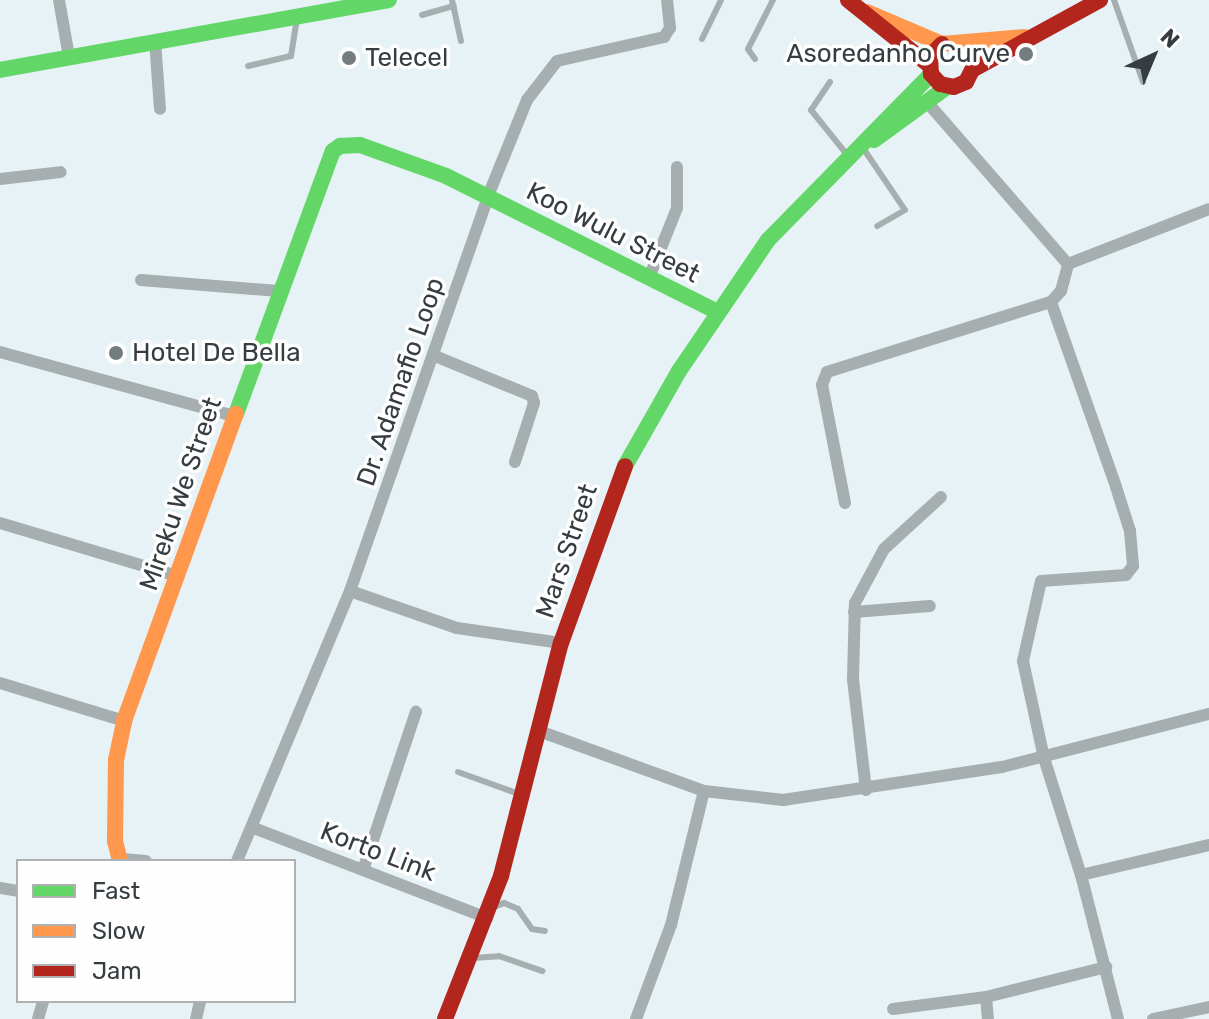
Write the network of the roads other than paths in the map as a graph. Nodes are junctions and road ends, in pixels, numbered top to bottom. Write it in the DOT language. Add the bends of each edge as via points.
graph roads {
  1 [pos="59,0"];
  2 [pos="389,0"];
  3 [pos="667,0"];
  4 [pos="721,0"];
  5 [pos="773,0"];
  6 [pos="848,0"];
  7 [pos="1100,0"];
  8 [pos="1114,0"];
  9 [pos="453,3"];
  10 [pos="867,12"];
  11 [pos="422,15"];
  12 [pos="297,17"];
  13 [pos="1033,36"];
  14 [pos="702,39"];
  15 [pos="155,41"];
  16 [pos="461,41"];
  17 [pos="942,44"];
  18 [pos="962,46"];
  19 [pos="69,57"];
  20 [pos="755,59"];
  21 [pos="248,66"];
  22 [pos="929,69"];
  23 [pos="0,70"];
  24 [pos="972,70"];
  25 [pos="830,82"];
  26 [pos="1143,82"];
  27 [pos="947,87"];
  28 [pos="927,102"];
  29 [pos="160,109"];
  30 [pos="857,148"];
  31 [pos="677,167"];
  32 [pos="61,172"];
  33 [pos="0,179"];
  34 [pos="488,196"];
  35 [pos="1209,209"];
  36 [pos="877,226"];
  37 [pos="1068,264"];
  38 [pos="649,278"];
  39 [pos="141,280"];
  40 [pos="279,291"];
  41 [pos="1051,302"];
  42 [pos="717,312"];
  43 [pos="0,352"];
  44 [pos="435,356"];
  45 [pos="234,416"];
  46 [pos="515,462"];
  47 [pos="941,497"];
  48 [pos="845,503"];
  49 [pos="0,523"];
  50 [pos="178,576"];
  51 [pos="350,591"];
  52 [pos="930,606"];
  53 [pos="854,612"];
  54 [pos="561,643"];
  55 [pos="0,683"];
  56 [pos="416,712"];
  57 [pos="1209,714"];
  58 [pos="124,721"];
  59 [pos="539,731"];
  60 [pos="1044,758"];
  61 [pos="458,772"];
  62 [pos="866,790"];
  63 [pos="704,791"];
  64 [pos="523,795"];
  65 [pos="254,828"];
  66 [pos="1209,845"];
  67 [pos="121,859"];
  68 [pos="238,859"];
  69 [pos="363,870"];
  70 [pos="1081,875"];
  71 [pos="489,913"];
  72 [pos="545,931"];
  73 [pos="470,960"];
  74 [pos="1106,967"];
  75 [pos="542,971"];
  76 [pos="986,997"];
  77 [pos="1209,1007"];
  78 [pos="893,1009"];
  79 [pos="445,1019"];
  80 [pos="636,1019"];
  81 [pos="988,1019"];
  82 [pos="1118,1019"];
  83 [pos="1153,1019"];
  1 -- 19 [label="street"];
  2 -- 12 [label="street"];
  3 -- 34 [label="street, Dr. Adamafio Loop" via="670,28 657,42 570,56 546,70 527,100"];
  4 -- 14 [label="lane"];
  5 -- 20 [label="lane" via="748,49"];
  6 -- 10 [label="street"];
  7 -- 13 [label="street"];
  8 -- 26 [label="lane"];
  9 -- 11 [label="lane"];
  9 -- 16 [label="lane"];
  10 -- 17 [label="street"];
  10 -- 22 [label="street"];
  12 -- 15 [label="street"];
  12 -- 21 [label="lane" via="291,56"];
  13 -- 18 [label="street"];
  13 -- 24 [label="street"];
  15 -- 19 [label="street"];
  15 -- 29 [label="street"];
  17 -- 18 [label="street"];
  17 -- 22 [label="street"];
  18 -- 24 [label="street" via="971,56"];
  19 -- 23 [label="street"];
  22 -- 27 [label="street"];
  22 -- 30 [label="street, Mars Street"];
  24 -- 27 [label="street" via="966,82"];
  25 -- 30 [label="lane" via="811,110"];
  27 -- 28 [label="street, Mars Street"];
  28 -- 30 [label="street, Mars Street"];
  28 -- 37 [label="street"];
  30 -- 36 [label="lane" via="905,210"];
  30 -- 42 [label="street, Mars Street" via="768,240"];
  31 -- 38 [label="street" via="677,208"];
  32 -- 33 [label="street"];
  34 -- 38 [label="street, Koo Wulu Street"];
  34 -- 40 [label="street, Mireku We Street" via="360,145 340,146 327,161"];
  34 -- 44 [label="street, Dr. Adamafio Loop"];
  35 -- 37 [label="street"];
  37 -- 41 [label="street" via="1061,291"];
  38 -- 42 [label="street, Koo Wulu Street"];
  39 -- 40 [label="street"];
  40 -- 45 [label="street, Mireku We Street"];
  41 -- 48 [label="street" via="827,372 822,385"];
  41 -- 60 [label="street" via="1121,501 1133,566 1126,575 1047,578 1037,588 1023,661"];
  42 -- 54 [label="street, Mars Street" via="617,481"];
  43 -- 45 [label="street"];
  44 -- 46 [label="street" via="532,396"];
  44 -- 51 [label="street, Dr. Adamafio Loop"];
  45 -- 50 [label="street, Mireku We Street"];
  47 -- 53 [label="street" via="884,549 862,585"];
  49 -- 50 [label="street"];
  50 -- 58 [label="street, Mireku We Street"];
  51 -- 54 [label="street" via="457,628"];
  51 -- 65 [label="street, Dr. Adamafio Loop"];
  52 -- 53 [label="street"];
  53 -- 62 [label="street" via="853,679"];
  54 -- 59 [label="street, Mars Street"];
  55 -- 58 [label="street"];
  56 -- 69 [label="street"];
  57 -- 60 [label="street"];
  58 -- 67 [label="street, Mireku We Street" via="117,748 115,841"];
  59 -- 63 [label="street"];
  59 -- 64 [label="street, Mars Street"];
  60 -- 62 [label="street"];
  60 -- 70 [label="street"];
  61 -- 64 [label="lane"];
  62 -- 63 [label="street" via="783,800"];
  63 -- 80 [label="street" via="664,947"];
  64 -- 71 [label="street, Mars Street"];
  65 -- 68 [label="street, Dr. Adamafio Loop"];
  65 -- 69 [label="street, Korto Link"];
  66 -- 70 [label="street"];
  69 -- 71 [label="street, Korto Link"];
  70 -- 74 [label="street"];
  71 -- 72 [label="lane" via="504,903 518,909 532,929"];
  71 -- 73 [label="street, Mars Street"];
  73 -- 75 [label="lane" via="499,956"];
  73 -- 79 [label="street, Mars Street"];
  74 -- 76 [label="street"];
  74 -- 82 [label="street"];
  76 -- 78 [label="street"];
  76 -- 81 [label="street"];
  77 -- 83 [label="street"];
}
